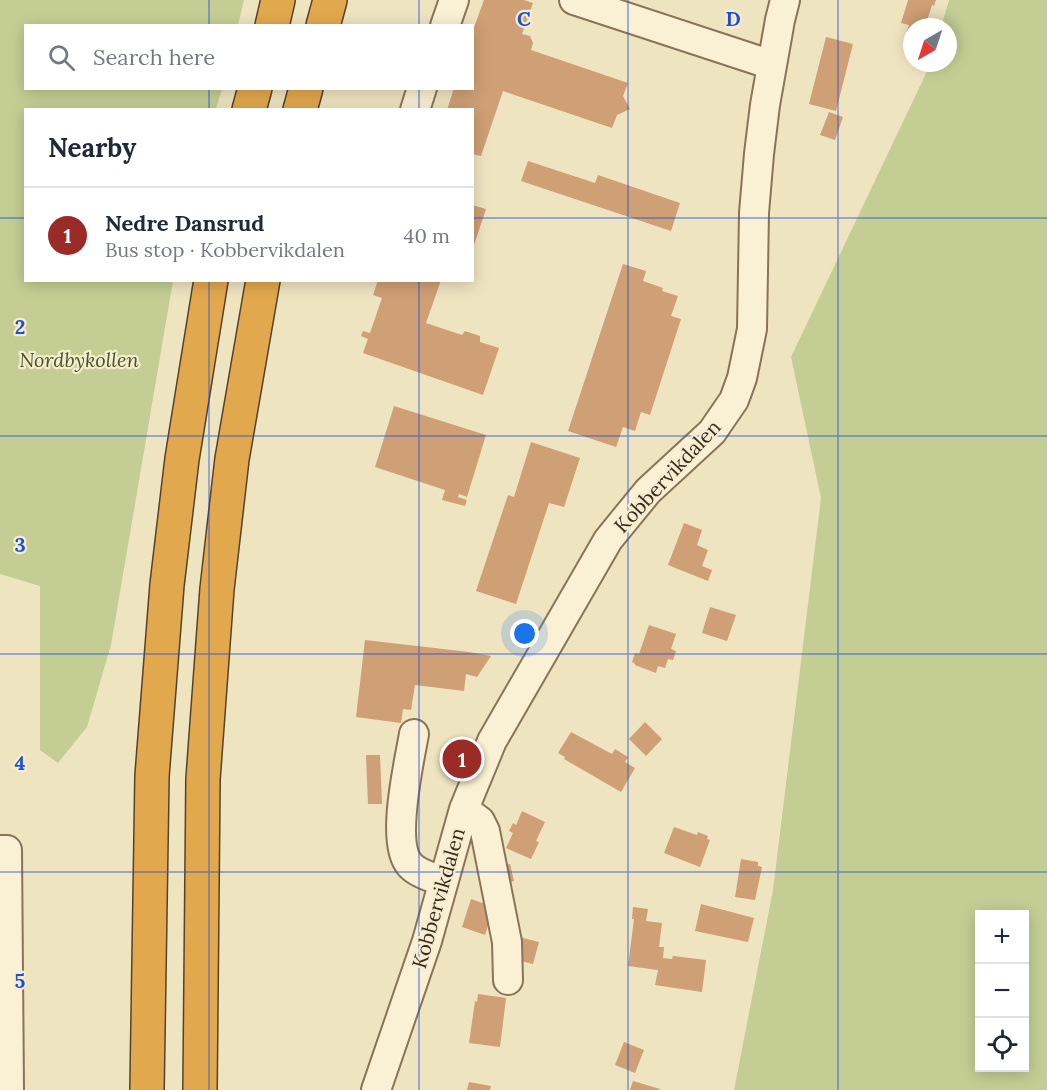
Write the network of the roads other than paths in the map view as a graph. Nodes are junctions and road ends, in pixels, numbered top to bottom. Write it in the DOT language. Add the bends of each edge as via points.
graph roads {
  1 [pos="278,0"];
  2 [pos="330,0"];
  3 [pos="454,0"];
  4 [pos="574,0"];
  5 [pos="785,0"];
  6 [pos="272,24"];
  7 [pos="324,24"];
  8 [pos="446,24"];
  9 [pos="772,65"];
  10 [pos="254,90"];
  11 [pos="305,90"];
  12 [pos="421,90"];
  13 [pos="250,108"];
  14 [pos="301,108"];
  15 [pos="416,108"];
  16 [pos="211,282"];
  17 [pos="263,282"];
  18 [pos="414,734"];
  19 [pos="464,809"];
  20 [pos="3,850"];
  21 [pos="443,882"];
  22 [pos="508,980"];
  23 [pos="9,1090"];
  24 [pos="147,1090"];
  25 [pos="200,1090"];
  26 [pos="376,1090"];
  1 -- 6 [label="highway"];
  2 -- 7 [label="highway"];
  3 -- 8 [label="street"];
  4 -- 9 [label="street"];
  5 -- 9 [label="street, Kobbervikdalen"];
  9 -- 19 [label="street, Kobbervikdalen" via="754,213 752,329 745,370 734,400 712,432 648,491 608,540 492,741"];
  10 -- 13 [label="highway"];
  11 -- 14 [label="highway"];
  12 -- 15 [label="street"];
  16 -- 24 [label="highway" via="182,459 167,585 152,776"];
  17 -- 25 [label="highway" via="232,459 217,589 203,779"];
  18 -- 21 [label="street" via="401,823 403,850 416,870"];
  19 -- 21 [label="street, Kobbervikdalen"];
  19 -- 22 [label="street" via="480,821 485,831 507,942"];
  20 -- 23 [label="street"];
  21 -- 26 [label="street, Kobbervikdalen"];
}
